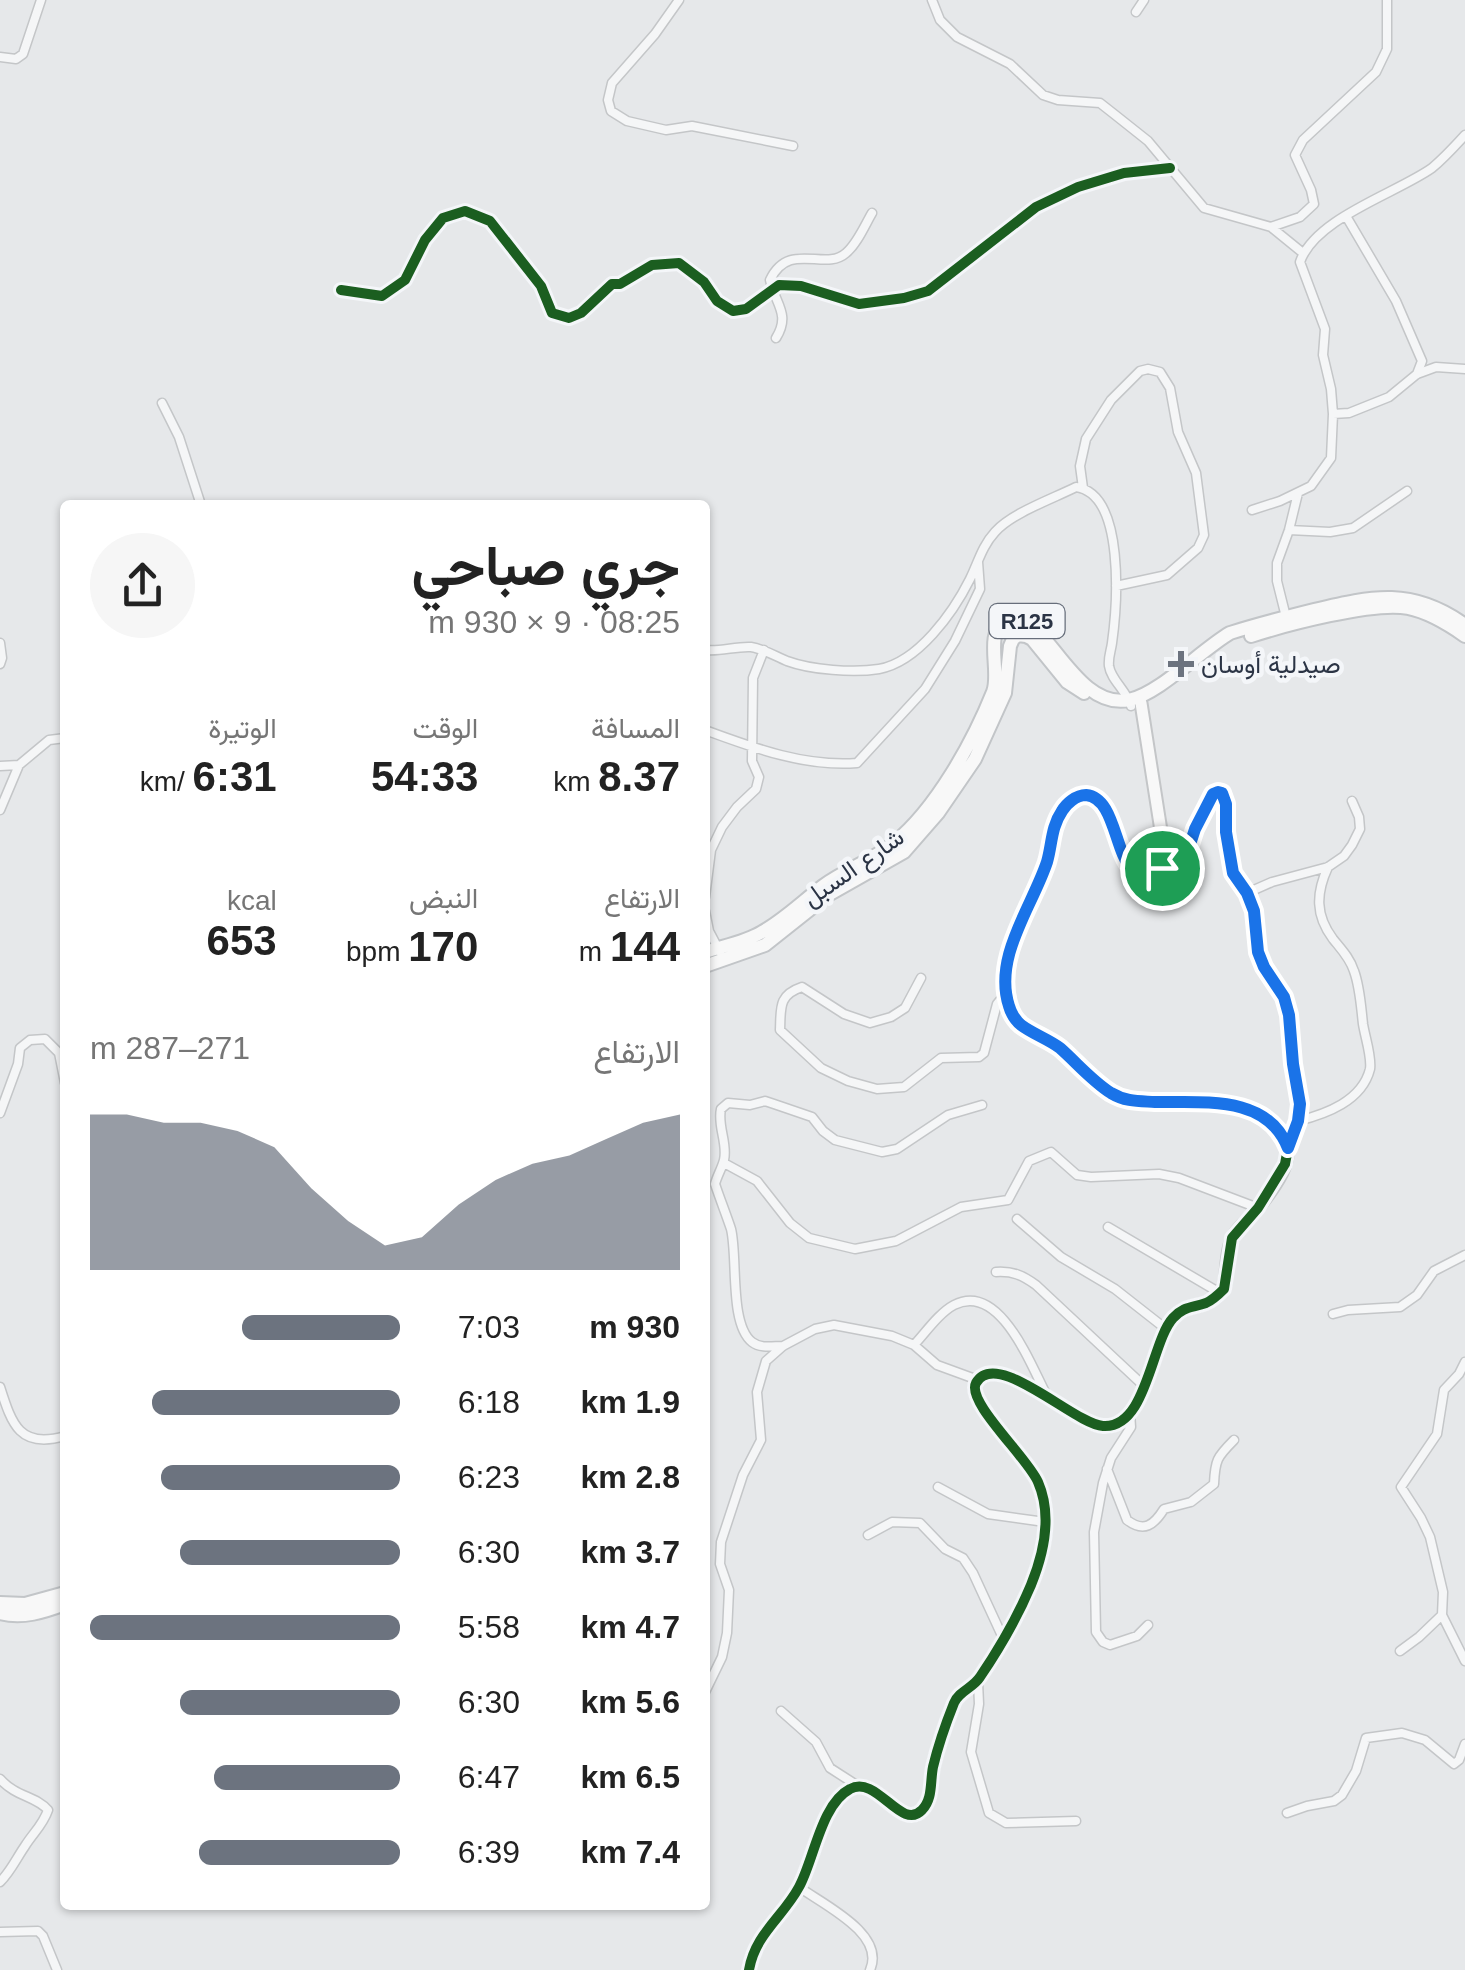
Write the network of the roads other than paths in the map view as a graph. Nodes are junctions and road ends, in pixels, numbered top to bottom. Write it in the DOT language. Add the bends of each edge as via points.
graph roads {
  1 [pos="41,0"];
  2 [pos="679,0"];
  3 [pos="932,0"];
  4 [pos="1144,0"];
  5 [pos="1387,0"];
  6 [pos="1136,12"];
  7 [pos="0,57"];
  8 [pos="1465,134"];
  9 [pos="793,146"];
  10 [pos="1170,168"];
  11 [pos="872,213"];
  12 [pos="1346,216"];
  13 [pos="1271,227"];
  14 [pos="1303,253"];
  15 [pos="341,290"];
  16 [pos="772,290"];
  17 [pos="776,338"];
  18 [pos="1465,370"];
  19 [pos="1417,374"];
  20 [pos="162,403"];
  21 [pos="1333,414"];
  22 [pos="1083,488"];
  23 [pos="1407,491"];
  24 [pos="1298,493"];
  25 [pos="199,500"];
  26 [pos="1252,510"];
  27 [pos="1289,530"];
  28 [pos="978,558"];
  29 [pos="1116,586"];
  30 [pos="1286,618"];
  31 [pos="1465,625"];
  32 [pos="1465,636"];
  33 [pos="0,644"];
  34 [pos="710,650"];
  35 [pos="764,650"];
  36 [pos="0,664"];
  37 [pos="1134,703"];
  38 [pos="710,732"];
  39 [pos="60,739"];
  40 [pos="752,747"];
  41 [pos="19,765"];
  42 [pos="0,766"];
  43 [pos="1352,801"];
  44 [pos="0,810"];
  45 [pos="710,850"];
  46 [pos="1328,867"];
  47 [pos="1162,868"];
  48 [pos="1247,893"];
  49 [pos="716,953"];
  50 [pos="921,978"];
  51 [pos="1006,993"];
  52 [pos="60,1058"];
  53 [pos="982,1104"];
  54 [pos="0,1114"];
  55 [pos="1298,1121"];
  56 [pos="1288,1148"];
  57 [pos="724,1163"];
  58 [pos="1258,1208"];
  59 [pos="1018,1219"];
  60 [pos="1108,1227"];
  61 [pos="1465,1255"];
  62 [pos="996,1272"];
  63 [pos="1220,1293"];
  64 [pos="1333,1314"];
  65 [pos="1166,1329"];
  66 [pos="914,1344"];
  67 [pos="783,1346"];
  68 [pos="1465,1362"];
  69 [pos="978,1380"];
  70 [pos="0,1387"];
  71 [pos="1144,1387"];
  72 [pos="1048,1398"];
  73 [pos="1130,1413"];
  74 [pos="60,1438"];
  75 [pos="1234,1440"];
  76 [pos="1108,1469"];
  77 [pos="938,1487"];
  78 [pos="1045,1522"];
  79 [pos="868,1535"];
  80 [pos="60,1594"];
  81 [pos="0,1603"];
  82 [pos="60,1605"];
  83 [pos="0,1614"];
  84 [pos="1442,1615"];
  85 [pos="1148,1625"];
  86 [pos="1002,1638"];
  87 [pos="1400,1651"];
  88 [pos="1465,1661"];
  89 [pos="710,1682"];
  90 [pos="978,1682"];
  91 [pos="781,1711"];
  92 [pos="1465,1744"];
  93 [pos="0,1779"];
  94 [pos="858,1786"];
  95 [pos="1286,1812"];
  96 [pos="1076,1821"];
  97 [pos="0,1881"];
  98 [pos="799,1887"];
  99 [pos="0,1932"];
  100 [pos="57,1970"];
  101 [pos="749,1970"];
  102 [pos="870,1970"];
  1 -- 7 [label="street" via="24,54"];
  2 -- 9 [label="street" via="612,83 611,110 627,122 666,130 692,126"];
  3 -- 10 [label="street" via="958,37 1010,64 1043,95 1100,103"];
  4 -- 6 [label="street"];
  5 -- 13 [label="street" via="1387,49 1376,72 1295,155 1314,204"];
  8 -- 12 [label="street" via="1429,170"];
  10 -- 13 [label="street" via="1204,208"];
  10 -- 16 [label="street" via="1124,173 1036,207 928,290 904,298 859,304 801,286"];
  11 -- 16 [label="street" via="848,253 789,260 776,267"];
  12 -- 14 [label="street"];
  12 -- 19 [label="street" via="1402,316 1422,361"];
  13 -- 14 [label="street"];
  14 -- 21 [label="street" via="1300,262 1325,329"];
  15 -- 16 [label="street" via="382,296 405,280 443,218 465,212 490,221 540,286 552,313 569,318 612,284 652,265 679,263 732,311"];
  16 -- 17 [label="street" via="782,314"];
  18 -- 19 [label="street" via="1436,367"];
  19 -- 21 [label="street" via="1389,398"];
  20 -- 25 [label="street"];
  21 -- 24 [label="street" via="1330,458"];
  22 -- 28 [label="street" via="1010,519"];
  22 -- 29 [label="street" via="1108,522"];
  22 -- 29 [label="street" via="1080,466 1098,419 1140,371 1160,372 1196,473 1204,535 1168,575"];
  23 -- 27 [label="street" via="1353,528"];
  24 -- 26 [label="street"];
  24 -- 27 [label="street"];
  27 -- 30 [label="street" via="1276,582"];
  28 -- 35 [label="street" via="946,620 906,659 880,669 817,668"];
  28 -- 40 [label="street" via="980,590 955,641 925,689 857,763 802,760"];
  29 -- 37 [label="street" via="1108,660"];
  30 -- 31 [label="main road" via="1367,598 1402,598 1439,608"];
  30 -- 37 [label="main road" via="1230,633"];
  32 -- 37 [label="main road" via="1404,606 1369,608 1236,640 1184,678"];
  33 -- 36 [label="street"];
  34 -- 35 [label="street"];
  35 -- 40 [label="street" via="753,678"];
  37 -- 47 [label="street" via="1159,807"];
  37 -- 49 [label="main road, شارع السبل / R125" via="1086,694 1032,640 1018,635 1010,646 1004,693 975,758 904,852 828,895 765,945"];
  38 -- 40 [label="street"];
  39 -- 41 [label="street"];
  40 -- 45 [label="street" via="756,789"];
  41 -- 42 [label="street"];
  41 -- 44 [label="street"];
  43 -- 46 [label="street" via="1360,829 1344,856"];
  46 -- 48 [label="street"];
  46 -- 55 [label="street" via="1318,906 1355,971 1370,1068 1343,1104"];
  47 -- 48 [label="street" via="1182,869 1213,794 1222,793 1233,873"];
  47 -- 51 [label="street" via="1153,877 1132,868 1098,800 1079,796 1063,808 1010,949"];
  48 -- 55 [label="street" via="1258,952 1289,1015"];
  50 -- 51 [label="street" via="905,1008 870,1023 802,986 781,1005 780,1030 821,1068 848,1081 904,1087 941,1058 984,1053"];
  51 -- 56 [label="street" via="1017,1022 1056,1045 1114,1095 1131,1102 1237,1105 1272,1122"];
  52 -- 54 [label="street" via="45,1039 20,1048"];
  53 -- 57 [label="street" via="882,1152 835,1140 804,1113 765,1101 728,1104 719,1118"];
  55 -- 56 [label="street"];
  56 -- 58 [label="street" via="1286,1164"];
  57 -- 58 [label="street" via="757,1182 809,1238 855,1249 896,1241 961,1207 1008,1200 1029,1161 1051,1152 1076,1175 1158,1174"];
  57 -- 67 [label="street" via="715,1184 731,1230 744,1332 760,1346"];
  58 -- 63 [label="street" via="1232,1238"];
  59 -- 65 [label="street"];
  60 -- 63 [label="street"];
  61 -- 64 [label="street" via="1434,1271 1400,1307"];
  62 -- 71 [label="street" via="1021,1274 1036,1285"];
  63 -- 65 [label="street" via="1186,1306"];
  65 -- 71 [label="street"];
  66 -- 67 [label="street" via="834,1326"];
  66 -- 69 [label="street" via="936,1365"];
  66 -- 72 [label="street" via="953,1305 986,1304 1014,1332"];
  67 -- 89 [label="street" via="766,1362 757,1392 761,1440 720,1542 728,1633"];
  68 -- 84 [label="street" via="1444,1390 1437,1434 1401,1487 1430,1537"];
  69 -- 72 [label="street" via="1004,1374"];
  69 -- 78 [label="street" via="975,1396 982,1409 1038,1481"];
  70 -- 74 [label="street" via="19,1429 46,1442"];
  71 -- 73 [label="street"];
  72 -- 73 [label="street" via="1102,1426"];
  73 -- 76 [label="street"];
  75 -- 76 [label="street" via="1215,1462 1214,1484 1191,1502 1164,1509 1147,1528 1127,1520"];
  76 -- 85 [label="street" via="1094,1532 1096,1632 1110,1645"];
  77 -- 78 [label="street" via="988,1514"];
  78 -- 86 [label="street" via="1031,1584"];
  79 -- 86 [label="street" via="892,1522 920,1523 963,1558"];
  80 -- 81 [label="main road"];
  82 -- 83 [label="main road"];
  84 -- 87 [label="street"];
  84 -- 88 [label="street"];
  86 -- 90 [label="street"];
  90 -- 94 [label="street" via="956,1696 922,1811 904,1815 884,1796"];
  90 -- 96 [label="street" via="971,1752 989,1813 1006,1823"];
  91 -- 94 [label="street" via="816,1742 830,1768"];
  92 -- 95 [label="street" via="1454,1764 1425,1740 1402,1733 1366,1738 1342,1795"];
  93 -- 97 [label="street" via="48,1810"];
  94 -- 98 [label="street" via="832,1806"];
  98 -- 101 [label="street" via="757,1943"];
  98 -- 102 [label="street" via="858,1928 873,1948"];
  99 -- 100 [label="street" via="38,1931"];
}
